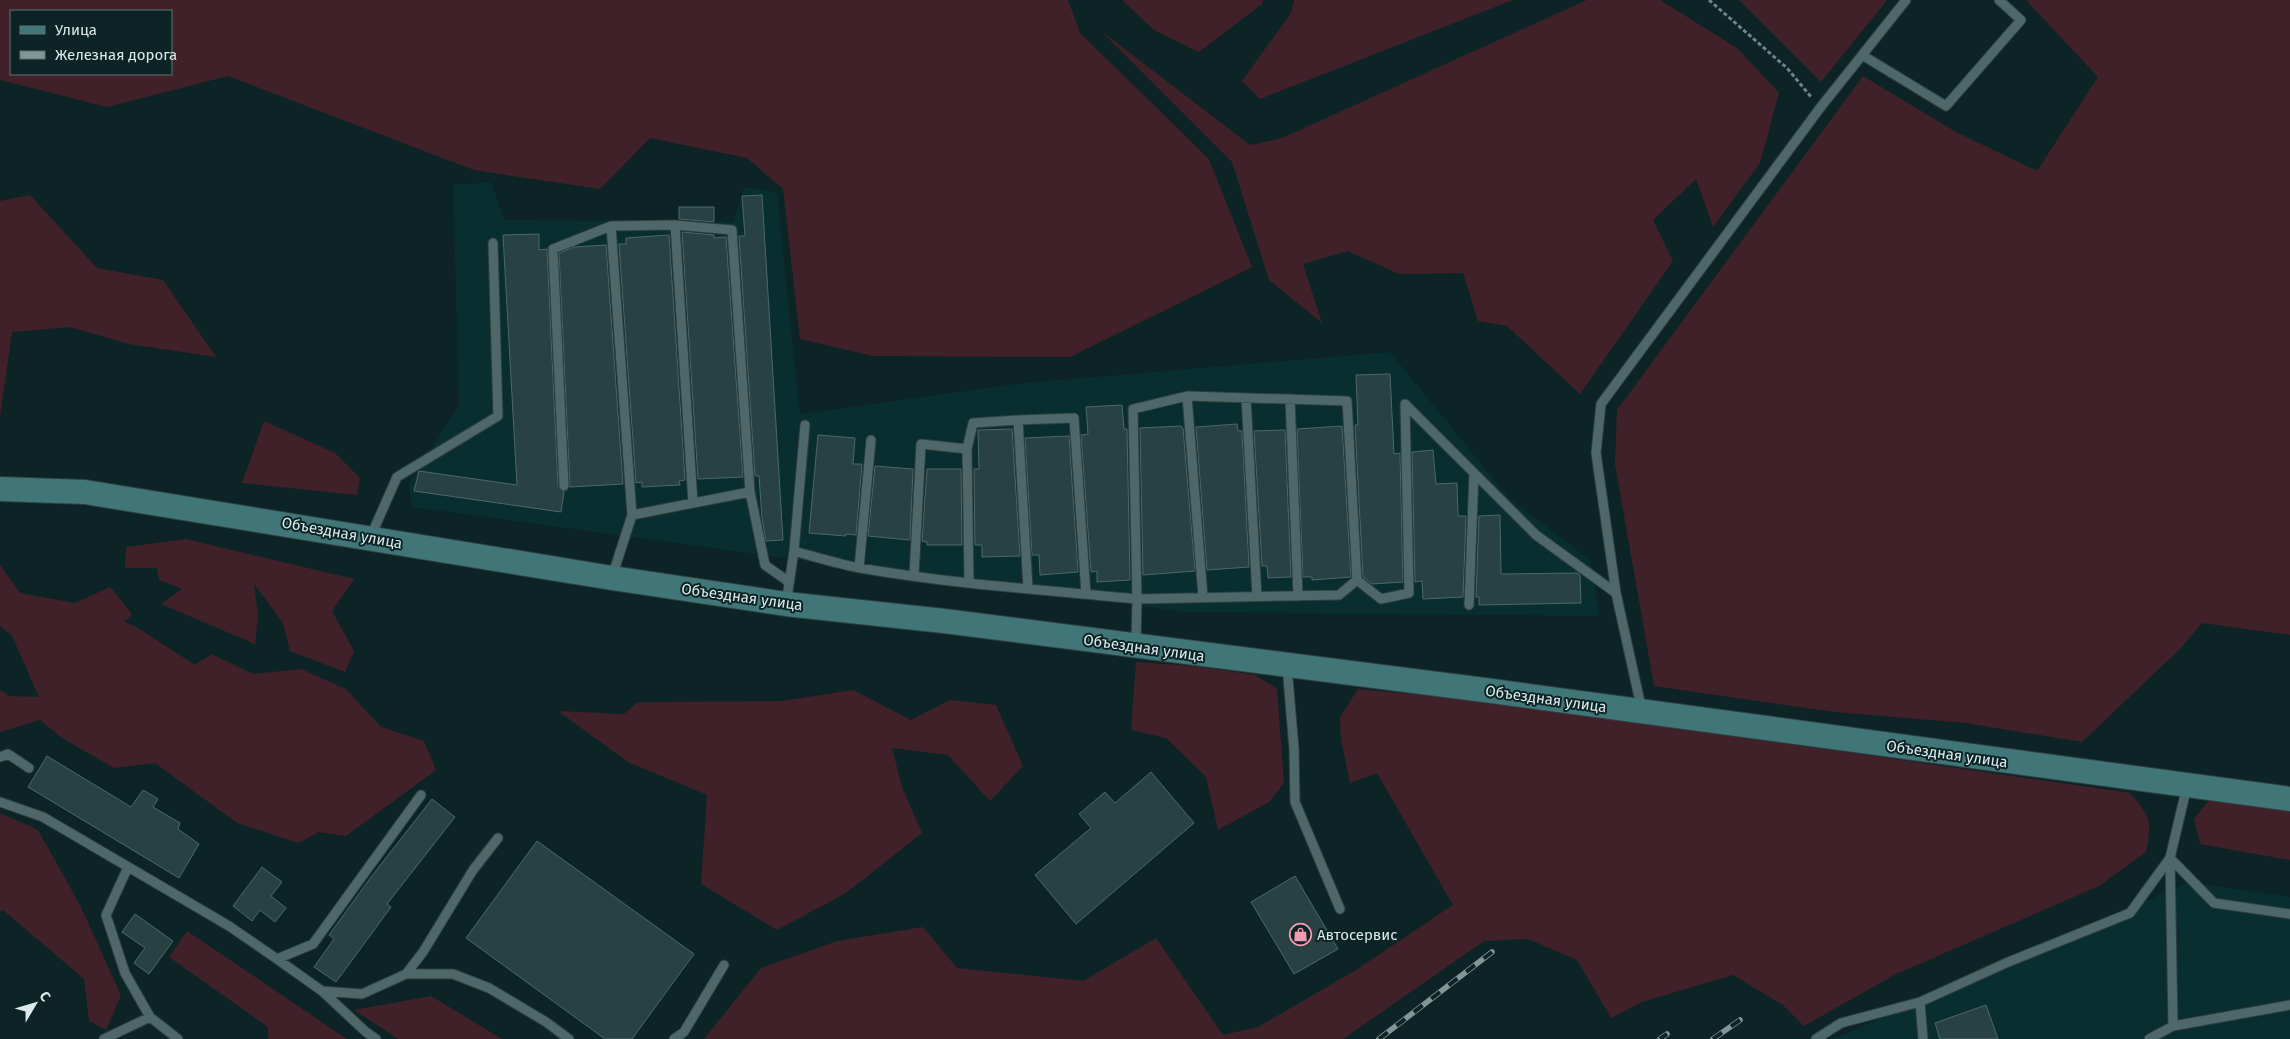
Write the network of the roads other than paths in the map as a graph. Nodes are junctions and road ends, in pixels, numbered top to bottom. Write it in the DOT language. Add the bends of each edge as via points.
graph roads {
  1 [pos="1906,0"];
  2 [pos="1999,0"];
  3 [pos="1862,55"];
  4 [pos="675,225"];
  5 [pos="611,226"];
  6 [pos="493,243"];
  7 [pos="1187,396"];
  8 [pos="1246,398"];
  9 [pos="1290,399"];
  10 [pos="1018,420"];
  11 [pos="805,425"];
  12 [pos="871,440"];
  13 [pos="967,449"];
  14 [pos="1474,473"];
  15 [pos="564,486"];
  16 [pos="0,489"];
  17 [pos="750,492"];
  18 [pos="692,503"];
  19 [pos="632,515"];
  20 [pos="370,538"];
  21 [pos="794,551"];
  22 [pos="859,568"];
  23 [pos="914,576"];
  24 [pos="612,578"];
  25 [pos="1356,580"];
  26 [pos="969,583"];
  27 [pos="1028,588"];
  28 [pos="788,593"];
  29 [pos="1616,593"];
  30 [pos="1086,594"];
  31 [pos="1257,596"];
  32 [pos="1298,596"];
  33 [pos="1203,597"];
  34 [pos="1137,599"];
  35 [pos="1469,605"];
  36 [pos="1136,646"];
  37 [pos="1287,666"];
  38 [pos="1642,712"];
  39 [pos="0,757"];
  40 [pos="29,768"];
  41 [pos="2187,786"];
  42 [pos="421,795"];
  43 [pos="2290,799"];
  44 [pos="0,802"];
  45 [pos="498,838"];
  46 [pos="2170,858"];
  47 [pos="128,867"];
  48 [pos="1340,908"];
  49 [pos="2290,914"];
  50 [pos="277,959"];
  51 [pos="724,965"];
  52 [pos="406,974"];
  53 [pos="322,991"];
  54 [pos="1920,1002"];
  55 [pos="2290,1005"];
  56 [pos="150,1017"];
  57 [pos="2173,1026"];
  58 [pos="104,1039"];
  59 [pos="178,1039"];
  60 [pos="376,1039"];
  61 [pos="570,1039"];
  62 [pos="674,1039"];
  63 [pos="1816,1039"];
  64 [pos="1923,1039"];
  65 [pos="2149,1039"];
  1 -- 3 [label="lane"];
  2 -- 3 [label="lane" via="2021,20 1946,106"];
  3 -- 29 [label="lane" via="1601,404 1596,453"];
  4 -- 5 [label="lane"];
  4 -- 17 [label="lane" via="732,230"];
  4 -- 18 [label="lane"];
  5 -- 15 [label="lane" via="553,249"];
  5 -- 19 [label="lane"];
  6 -- 20 [label="lane" via="498,416 398,477"];
  7 -- 8 [label="lane"];
  7 -- 33 [label="lane"];
  7 -- 34 [label="lane" via="1133,409"];
  8 -- 9 [label="lane"];
  8 -- 31 [label="lane"];
  9 -- 25 [label="lane" via="1347,401"];
  9 -- 32 [label="lane"];
  10 -- 13 [label="lane" via="973,423"];
  10 -- 27 [label="lane"];
  10 -- 30 [label="lane" via="1074,418"];
  11 -- 21 [label="lane"];
  12 -- 22 [label="lane"];
  13 -- 23 [label="lane" via="921,444"];
  13 -- 26 [label="lane"];
  14 -- 25 [label="lane" via="1405,404 1409,592 1381,599"];
  14 -- 29 [label="lane" via="1536,535"];
  14 -- 35 [label="lane"];
  16 -- 20 [label="main road, Объездная улица" via="85,492"];
  17 -- 18 [label="lane"];
  17 -- 28 [label="lane" via="765,565"];
  18 -- 19 [label="lane"];
  19 -- 24 [label="lane"];
  20 -- 24 [label="main road, Объездная улица"];
  21 -- 22 [label="lane"];
  21 -- 28 [label="lane"];
  22 -- 23 [label="lane"];
  23 -- 26 [label="lane"];
  24 -- 28 [label="main road, Объездная улица"];
  25 -- 32 [label="lane" via="1339,595"];
  26 -- 27 [label="lane"];
  27 -- 30 [label="lane"];
  28 -- 36 [label="main road, Объездная улица" via="944,621"];
  29 -- 38 [label="lane"];
  30 -- 34 [label="lane"];
  31 -- 32 [label="lane"];
  31 -- 33 [label="lane"];
  33 -- 34 [label="lane"];
  34 -- 36 [label="lane"];
  36 -- 37 [label="main road, Объездная улица"];
  37 -- 38 [label="main road, Объездная улица"];
  37 -- 48 [label="lane" via="1296,802"];
  38 -- 41 [label="main road, Объездная улица"];
  39 -- 40 [label="lane" via="8,754"];
  41 -- 43 [label="main road, Объездная улица"];
  41 -- 46 [label="lane"];
  42 -- 50 [label="lane" via="313,944"];
  44 -- 47 [label="lane" via="43,817"];
  45 -- 52 [label="lane" via="473,870"];
  46 -- 49 [label="lane" via="2214,903"];
  46 -- 54 [label="lane" via="2130,913"];
  46 -- 57 [label="lane"];
  47 -- 50 [label="lane" via="229,926"];
  47 -- 56 [label="lane" via="106,915 125,973"];
  50 -- 53 [label="lane"];
  51 -- 62 [label="lane" via="684,1032"];
  52 -- 53 [label="lane" via="362,994"];
  52 -- 61 [label="lane" via="453,974 489,988"];
  53 -- 60 [label="lane"];
  54 -- 63 [label="lane" via="1841,1023"];
  54 -- 64 [label="lane"];
  55 -- 57 [label="lane"];
  56 -- 58 [label="lane"];
  56 -- 59 [label="lane"];
  57 -- 65 [label="lane"];
}
